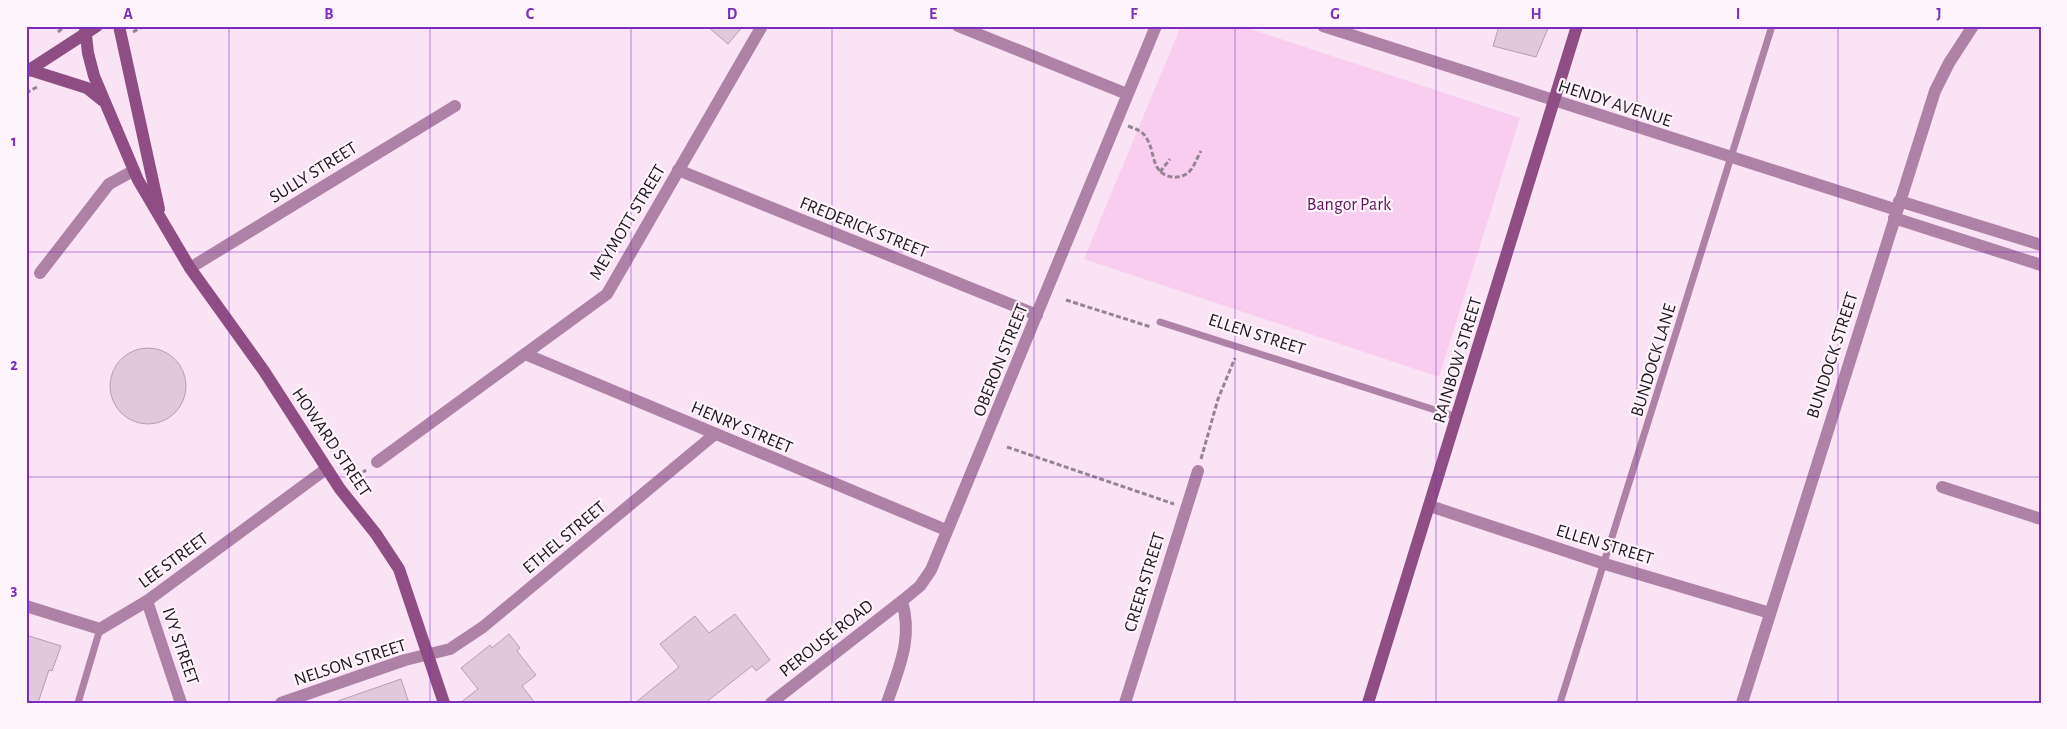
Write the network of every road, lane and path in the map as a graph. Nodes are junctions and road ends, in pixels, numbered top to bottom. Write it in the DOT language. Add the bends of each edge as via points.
graph roads {
  1 [pos="97,26"];
  2 [pos="119,26"];
  3 [pos="762,26"];
  4 [pos="958,26"];
  5 [pos="1156,26"];
  6 [pos="1323,26"];
  7 [pos="1577,26"];
  8 [pos="1772,26"];
  9 [pos="1974,26"];
  10 [pos="85,31"];
  11 [pos="28,71"];
  12 [pos="1127,94"];
  13 [pos="1554,102"];
  14 [pos="106,103"];
  15 [pos="455,106"];
  16 [pos="1116,121"];
  17 [pos="1200,151"];
  18 [pos="1170,159"];
  19 [pos="1732,159"];
  20 [pos="678,170"];
  21 [pos="133,171"];
  22 [pos="1160,172"];
  23 [pos="1897,210"];
  24 [pos="160,216"];
  25 [pos="2041,245"];
  26 [pos="2041,265"];
  27 [pos="190,268"];
  28 [pos="40,272"];
  29 [pos="1037,315"];
  30 [pos="1160,322"];
  31 [pos="526,354"];
  32 [pos="1235,358"];
  33 [pos="1458,416"];
  34 [pos="715,434"];
  35 [pos="1007,447"];
  36 [pos="377,462"];
  37 [pos="326,469"];
  38 [pos="1198,471"];
  39 [pos="351,482"];
  40 [pos="1942,487"];
  41 [pos="1430,506"];
  42 [pos="1186,507"];
  43 [pos="2041,519"];
  44 [pos="946,530"];
  45 [pos="1605,564"];
  46 [pos="147,601"];
  47 [pos="902,601"];
  48 [pos="26,606"];
  49 [pos="1770,613"];
  50 [pos="100,629"];
  51 [pos="430,656"];
  52 [pos="78,703"];
  53 [pos="181,703"];
  54 [pos="281,703"];
  55 [pos="444,703"];
  56 [pos="771,703"];
  57 [pos="887,703"];
  58 [pos="1125,703"];
  59 [pos="1368,703"];
  60 [pos="1560,703"];
  61 [pos="1742,703"];
  1 -- 10 [label="street"];
  2 -- 24 [label="street, HOWARD STREET"];
  3 -- 20 [label="street, MEYMOTT STREET"];
  4 -- 12 [label="street"];
  5 -- 12 [label="street, OBERON STREET"];
  6 -- 13 [label="street, HENDY AVENUE"];
  7 -- 13 [label="street, RAINBOW STREET"];
  8 -- 19 [label="lane, BUNDOCK LANE"];
  9 -- 23 [label="street, BUNDOCK STREET" via="1949,63 1935,92"];
  10 -- 11 [label="street"];
  10 -- 14 [label="street, HOWARD STREET" via="91,66"];
  11 -- 14 [label="street" via="87,88"];
  12 -- 16 [label="street, OBERON STREET"];
  13 -- 19 [label="street, HENDY AVENUE"];
  13 -- 33 [label="street, RAINBOW STREET"];
  14 -- 21 [label="street, HOWARD STREET"];
  15 -- 27 [label="street, SULLY STREET"];
  16 -- 22 [label="path" via="1141,131 1147,138"];
  16 -- 29 [label="street, OBERON STREET"];
  17 -- 22 [label="path" via="1193,167 1182,176 1168,177"];
  18 -- 22 [label="path"];
  19 -- 23 [label="street, HENDY AVENUE"];
  19 -- 45 [label="lane, BUNDOCK LANE"];
  20 -- 29 [label="street, FREDERICK STREET"];
  20 -- 31 [label="street, MEYMOTT STREET" via="607,294"];
  21 -- 24 [label="street, HOWARD STREET"];
  21 -- 28 [label="street" via="109,184"];
  23 -- 25 [label="street, HENDY AVENUE"];
  23 -- 26 [label="street, HENDY AVENUE"];
  23 -- 49 [label="street, BUNDOCK STREET"];
  24 -- 27 [label="street, HOWARD STREET"];
  27 -- 37 [label="street, HOWARD STREET" via="264,371"];
  29 -- 44 [label="street, OBERON STREET"];
  30 -- 33 [label="lane, ELLEN STREET"];
  31 -- 34 [label="street, HENRY STREET"];
  31 -- 36 [label="street, MEYMOTT STREET"];
  32 -- 38 [label="path" via="1218,399"];
  33 -- 41 [label="street, RAINBOW STREET"];
  34 -- 44 [label="street, HENRY STREET"];
  34 -- 51 [label="street, ETHEL STREET" via="483,627 450,649"];
  35 -- 42 [label="path"];
  36 -- 39 [label="path"];
  37 -- 46 [label="street, LEE STREET"];
  37 -- 51 [label="street, HOWARD STREET" via="399,569"];
  38 -- 42 [label="street, CREER STREET"];
  40 -- 43 [label="street"];
  41 -- 45 [label="street, ELLEN STREET"];
  41 -- 59 [label="street, RAINBOW STREET"];
  42 -- 58 [label="street, CREER STREET"];
  44 -- 47 [label="street, OBERON STREET" via="931,570 920,586"];
  45 -- 49 [label="street, ELLEN STREET"];
  45 -- 60 [label="lane, BUNDOCK LANE"];
  46 -- 50 [label="street, LEE STREET"];
  46 -- 53 [label="street, IVY STREET"];
  47 -- 56 [label="street, PEROUSE ROAD"];
  47 -- 57 [label="street" via="907,618 906,648"];
  48 -- 50 [label="street"];
  49 -- 61 [label="street, BUNDOCK STREET"];
  50 -- 52 [label="lane"];
  51 -- 54 [label="street, NELSON STREET" via="405,660"];
  51 -- 55 [label="street, HOWARD STREET"];
}
